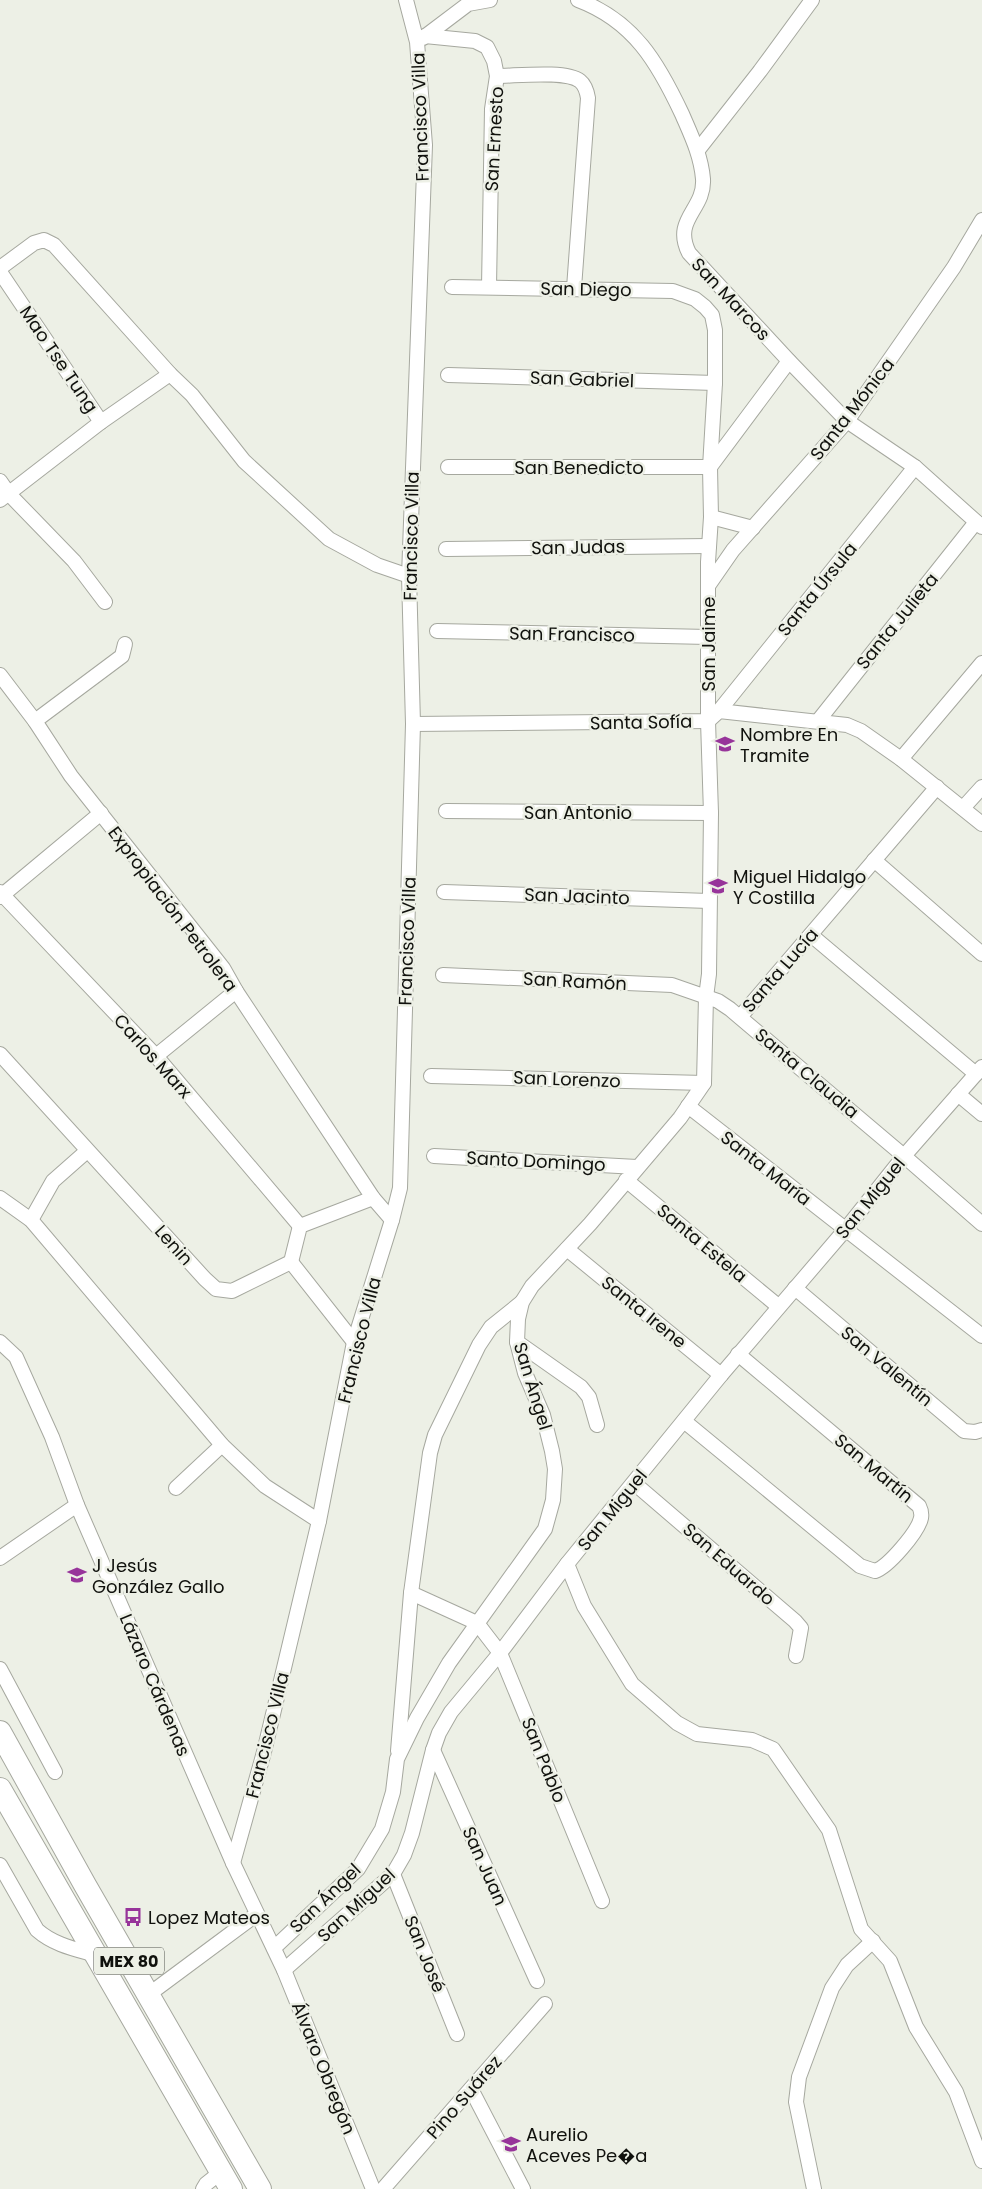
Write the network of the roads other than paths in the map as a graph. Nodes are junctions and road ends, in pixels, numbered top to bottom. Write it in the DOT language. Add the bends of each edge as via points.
graph roads {
  1 [pos="406,0"];
  2 [pos="490,0"];
  3 [pos="578,0"];
  4 [pos="812,0"];
  5 [pos="421,39"];
  6 [pos="497,76"];
  7 [pos="698,150"];
  8 [pos="982,220"];
  9 [pos="0,268"];
  10 [pos="0,272"];
  11 [pos="452,287"];
  12 [pos="489,287"];
  13 [pos="574,288"];
  14 [pos="712,315"];
  15 [pos="789,361"];
  16 [pos="170,374"];
  17 [pos="448,375"];
  18 [pos="715,383"];
  19 [pos="847,421"];
  20 [pos="101,422"];
  21 [pos="710,466"];
  22 [pos="448,467"];
  23 [pos="915,467"];
  24 [pos="0,480"];
  25 [pos="5,497"];
  26 [pos="711,516"];
  27 [pos="979,524"];
  28 [pos="753,528"];
  29 [pos="709,546"];
  30 [pos="446,549"];
  31 [pos="409,576"];
  32 [pos="708,586"];
  33 [pos="105,602"];
  34 [pos="437,631"];
  35 [pos="708,636"];
  36 [pos="125,644"];
  37 [pos="982,663"];
  38 [pos="0,675"];
  39 [pos="719,711"];
  40 [pos="35,721"];
  41 [pos="708,721"];
  42 [pos="818,721"];
  43 [pos="413,724"];
  44 [pos="901,759"];
  45 [pos="937,787"];
  46 [pos="982,787"];
  47 [pos="963,808"];
  48 [pos="446,811"];
  49 [pos="101,813"];
  50 [pos="711,813"];
  51 [pos="982,824"];
  52 [pos="874,860"];
  53 [pos="444,892"];
  54 [pos="1,895"];
  55 [pos="709,901"];
  56 [pos="810,935"];
  57 [pos="982,954"];
  58 [pos="443,975"];
  59 [pos="236,991"];
  60 [pos="706,997"];
  61 [pos="740,1017"];
  62 [pos="0,1054"];
  63 [pos="156,1056"];
  64 [pos="979,1070"];
  65 [pos="431,1076"];
  66 [pos="704,1083"];
  67 [pos="958,1094"];
  68 [pos="688,1106"];
  69 [pos="982,1114"];
  70 [pos="87,1150"];
  71 [pos="434,1156"];
  72 [pos="904,1156"];
  73 [pos="637,1167"];
  74 [pos="626,1180"];
  75 [pos="0,1198"];
  76 [pos="373,1198"];
  77 [pos="30,1220"];
  78 [pos="392,1220"];
  79 [pos="982,1224"];
  80 [pos="300,1226"];
  81 [pos="845,1230"];
  82 [pos="567,1249"];
  83 [pos="291,1262"];
  84 [pos="795,1288"];
  85 [pos="522,1302"];
  86 [pos="778,1306"];
  87 [pos="982,1336"];
  88 [pos="0,1342"];
  89 [pos="354,1342"];
  90 [pos="517,1342"];
  91 [pos="738,1354"];
  92 [pos="720,1375"];
  93 [pos="684,1421"];
  94 [pos="597,1425"];
  95 [pos="982,1430"];
  96 [pos="222,1445"];
  97 [pos="634,1482"];
  98 [pos="176,1488"];
  99 [pos="77,1505"];
  100 [pos="320,1521"];
  101 [pos="0,1558"];
  102 [pos="567,1564"];
  103 [pos="411,1593"];
  104 [pos="477,1623"];
  105 [pos="500,1652"];
  106 [pos="796,1656"];
  107 [pos="0,1669"];
  108 [pos="0,1732"];
  109 [pos="433,1750"];
  110 [pos="397,1759"];
  111 [pos="55,1772"];
  112 [pos="0,1789"];
  113 [pos="233,1863"];
  114 [pos="0,1865"];
  115 [pos="393,1874"];
  116 [pos="602,1901"];
  117 [pos="257,1914"];
  118 [pos="873,1941"];
  119 [pos="274,1948"];
  120 [pos="96,1955"];
  121 [pos="284,1970"];
  122 [pos="537,1981"];
  123 [pos="148,1995"];
  124 [pos="545,2004"];
  125 [pos="457,2034"];
  126 [pos="471,2089"];
  127 [pos="982,2161"];
  128 [pos="226,2181"];
  129 [pos="203,2189"];
  130 [pos="260,2189"];
  131 [pos="373,2189"];
  132 [pos="382,2189"];
  133 [pos="523,2189"];
  134 [pos="814,2189"];
  1 -- 5 [label="street, Francisco Villa"];
  2 -- 5 [label="street" via="468,4"];
  3 -- 7 [label="street, San Marcos" via="615,19 654,60"];
  4 -- 7 [label="street"];
  5 -- 6 [label="street" via="464,38 482,44 492,54"];
  5 -- 31 [label="street, Francisco Villa" via="425,145"];
  6 -- 12 [label="street, San Ernesto" via="492,109"];
  6 -- 13 [label="street, San Ernesto" via="563,76 579,80 585,88 588,98"];
  7 -- 15 [label="street, San Marcos" via="702,190 684,226 683,241 698,263"];
  8 -- 19 [label="street, Santa Mónica" via="954,267"];
  9 -- 16 [label="street" via="34,243 44,240 54,245"];
  10 -- 20 [label="street, Mao Tse Tung"];
  11 -- 12 [label="street, San Diego"];
  12 -- 13 [label="street, San Diego"];
  13 -- 14 [label="street, San Diego" via="673,291 695,299"];
  14 -- 18 [label="street, San Jaime"];
  15 -- 19 [label="street, San Marcos"];
  15 -- 21 [label="street"];
  16 -- 20 [label="street"];
  16 -- 31 [label="street" via="192,395 244,461 330,539 377,564"];
  17 -- 18 [label="street, San Gabriel"];
  18 -- 21 [label="street, San Jaime"];
  19 -- 23 [label="street, San Marcos"];
  19 -- 28 [label="street, Santa Mónica"];
  20 -- 25 [label="street"];
  21 -- 22 [label="street, San Benedicto"];
  21 -- 26 [label="street, San Jaime"];
  23 -- 27 [label="street, San Marcos"];
  23 -- 39 [label="street, Santa Úrsula"];
  24 -- 25 [label="street"];
  25 -- 33 [label="street" via="80,568"];
  26 -- 28 [label="street"];
  26 -- 29 [label="street, San Jaime"];
  27 -- 42 [label="street, Santa Julieta"];
  28 -- 32 [label="street, Santa Mónica"];
  29 -- 30 [label="street, San Judas"];
  29 -- 32 [label="street, San Jaime"];
  31 -- 43 [label="street, Francisco Villa"];
  32 -- 35 [label="street, San Jaime"];
  34 -- 35 [label="street, San Francisco"];
  35 -- 41 [label="street, San Jaime"];
  36 -- 40 [label="street" via="122,656"];
  37 -- 44 [label="street"];
  38 -- 40 [label="street, Expropiación Petrolera"];
  39 -- 41 [label="street, Santa Sofía"];
  39 -- 42 [label="street"];
  40 -- 49 [label="street, Expropiación Petrolera" via="71,776"];
  41 -- 43 [label="street, Santa Sofía"];
  41 -- 50 [label="street, San Jaime"];
  42 -- 44 [label="street" via="847,725 861,731"];
  43 -- 78 [label="street, Francisco Villa" via="400,1188"];
  44 -- 45 [label="street"];
  45 -- 47 [label="street"];
  45 -- 52 [label="street, Santa Lucía"];
  46 -- 47 [label="street"];
  47 -- 51 [label="street"];
  48 -- 50 [label="street, San Antonio"];
  49 -- 54 [label="street"];
  49 -- 59 [label="street, Expropiación Petrolera" via="223,968"];
  50 -- 55 [label="street, San Jaime"];
  52 -- 56 [label="street, Santa Lucía"];
  52 -- 57 [label="street"];
  53 -- 55 [label="street, San Jacinto"];
  54 -- 63 [label="street, Carlos Marx"];
  55 -- 60 [label="street, San Jaime"];
  56 -- 61 [label="street, Santa Lucía"];
  56 -- 64 [label="street"];
  58 -- 60 [label="street, San Ramón" via="672,985"];
  59 -- 63 [label="street"];
  59 -- 76 [label="street, Expropiación Petrolera"];
  60 -- 61 [label="street, Santa Claudia" via="718,1001"];
  60 -- 66 [label="street"];
  61 -- 72 [label="street, Santa Claudia"];
  62 -- 70 [label="street, Lenin"];
  63 -- 80 [label="street, Carlos Marx"];
  64 -- 67 [label="street, San Miguel"];
  65 -- 66 [label="street, San Lorenzo"];
  66 -- 68 [label="street, San Ángel"];
  67 -- 69 [label="street"];
  67 -- 72 [label="street, San Miguel"];
  68 -- 73 [label="street, San Ángel"];
  68 -- 81 [label="street, Santa María"];
  70 -- 77 [label="street" via="53,1181"];
  70 -- 83 [label="street, Lenin" via="216,1289 232,1291"];
  71 -- 73 [label="street, Santo Domingo"];
  72 -- 79 [label="street, Santa Claudia"];
  72 -- 81 [label="street, San Miguel"];
  73 -- 74 [label="street, San Ángel"];
  74 -- 82 [label="street, San Ángel"];
  74 -- 86 [label="street, Santa Estela"];
  75 -- 77 [label="street"];
  76 -- 78 [label="street, Expropiación Petrolera"];
  76 -- 80 [label="street"];
  77 -- 96 [label="street"];
  78 -- 89 [label="street, Francisco Villa"];
  80 -- 83 [label="street"];
  81 -- 84 [label="street, San Miguel"];
  81 -- 87 [label="street"];
  82 -- 85 [label="street, San Ángel" via="532,1286"];
  82 -- 92 [label="street, Santa Irene"];
  83 -- 89 [label="street"];
  84 -- 86 [label="street, San Miguel"];
  84 -- 95 [label="street, San Valentín" via="964,1432"];
  85 -- 90 [label="street, San Ángel"];
  85 -- 103 [label="street, San Ángel" via="491,1327 478,1345 435,1435"];
  86 -- 91 [label="street, San Miguel"];
  88 -- 99 [label="street, Lázaro Cárdenas" via="16,1357 52,1437"];
  89 -- 100 [label="street, Francisco Villa"];
  90 -- 94 [label="street" via="581,1387 589,1396"];
  90 -- 104 [label="street, San Ángel" via="525,1373 543,1415 556,1485 546,1529"];
  91 -- 92 [label="street, San Miguel"];
  91 -- 93 [label="street, San Martín" via="919,1506 921,1516 917,1527 887,1565 875,1571 860,1566"];
  92 -- 93 [label="street, San Miguel"];
  93 -- 97 [label="street, San Miguel"];
  96 -- 98 [label="street"];
  96 -- 100 [label="street" via="265,1486"];
  97 -- 102 [label="street, San Miguel"];
  97 -- 106 [label="street, San Eduardo" via="795,1620 801,1628"];
  99 -- 101 [label="street"];
  99 -- 113 [label="street, Lázaro Cárdenas"];
  100 -- 113 [label="street, Francisco Villa" via="264,1752"];
  102 -- 105 [label="street, San Miguel"];
  102 -- 118 [label="street" via="584,1606 632,1684 677,1723 698,1734 752,1740 774,1749 829,1830 861,1929"];
  103 -- 104 [label="street"];
  103 -- 110 [label="street, San Ángel"];
  104 -- 105 [label="street, San Pablo"];
  104 -- 110 [label="street, San Ángel" via="449,1663"];
  105 -- 109 [label="street, San Miguel" via="451,1712"];
  105 -- 116 [label="street, San Pablo"];
  107 -- 111 [label="street"];
  108 -- 123 [label="main road, MEX 80"];
  109 -- 115 [label="street, San Miguel" via="412,1833"];
  109 -- 122 [label="street, San Juan"];
  110 -- 119 [label="street, San Ángel" via="393,1792 382,1829 358,1869"];
  112 -- 120 [label="main road, MEX 80"];
  113 -- 117 [label="street, Lázaro Cárdenas"];
  114 -- 120 [label="street" via="37,1930 46,1938"];
  115 -- 121 [label="street, San Miguel"];
  115 -- 125 [label="street, San José"];
  117 -- 119 [label="street, Lázaro Cárdenas"];
  117 -- 123 [label="street"];
  118 -- 127 [label="street" via="890,1961 916,2027 956,2092"];
  118 -- 134 [label="street" via="847,1965 832,1988 799,2077 796,2102"];
  119 -- 121 [label="street, Álvaro Obregón"];
  120 -- 128 [label="main road, MEX 80"];
  121 -- 131 [label="street, Álvaro Obregón"];
  123 -- 130 [label="main road, MEX 80"];
  124 -- 126 [label="street, Pino Suárez"];
  126 -- 132 [label="street, Pino Suárez"];
  126 -- 133 [label="street"];
  128 -- 129 [label="street" via="206,2184"];
}
